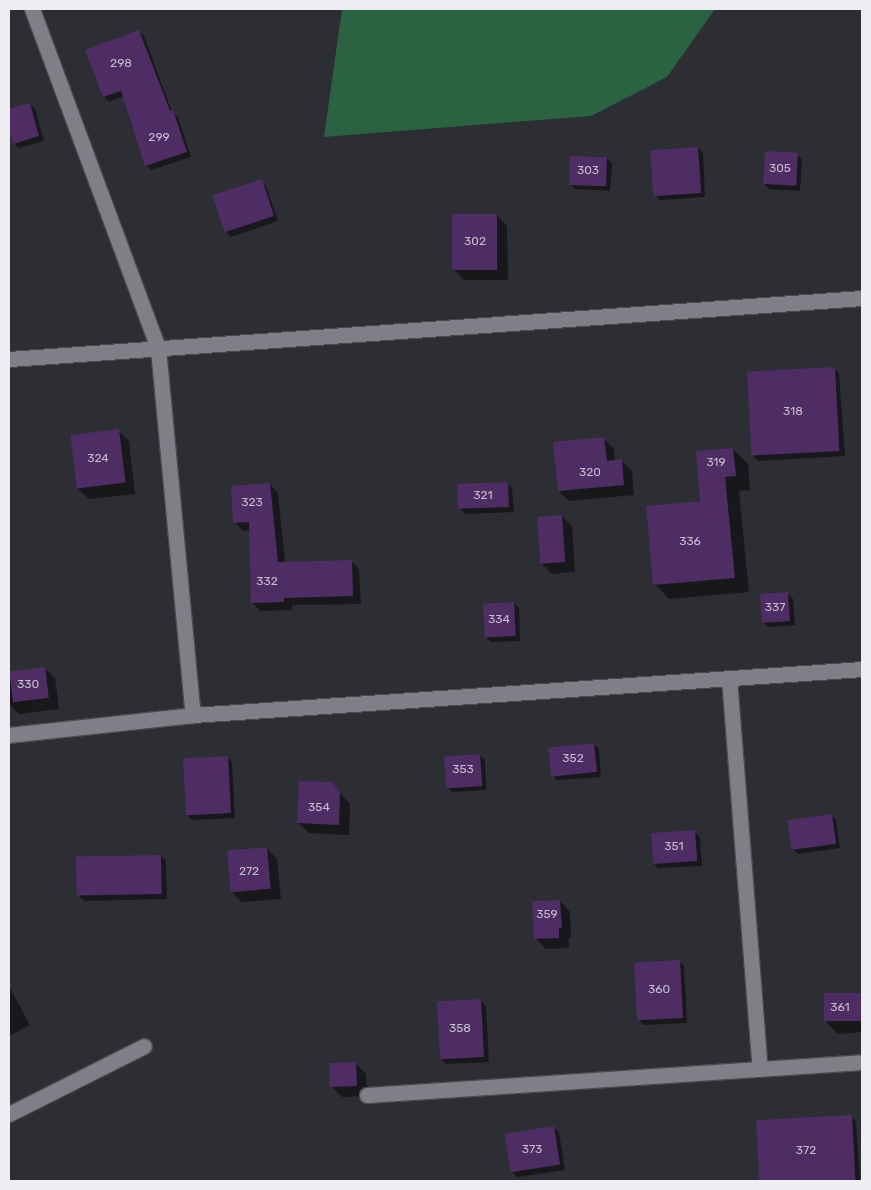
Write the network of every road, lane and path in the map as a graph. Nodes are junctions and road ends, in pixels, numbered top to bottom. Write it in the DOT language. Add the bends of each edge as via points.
graph roads {
  1 [pos="32,9"];
  2 [pos="862,298"];
  3 [pos="158,348"];
  4 [pos="9,359"];
  5 [pos="862,669"];
  6 [pos="729,678"];
  7 [pos="193,715"];
  8 [pos="9,735"];
  9 [pos="144,1046"];
  10 [pos="862,1062"];
  11 [pos="760,1069"];
  12 [pos="367,1096"];
  13 [pos="9,1114"];
  1 -- 3 [label="street"];
  2 -- 3 [label="street"];
  3 -- 4 [label="street"];
  3 -- 7 [label="street"];
  5 -- 6 [label="street"];
  6 -- 7 [label="street"];
  6 -- 11 [label="street"];
  7 -- 8 [label="street"];
  9 -- 13 [label="street"];
  10 -- 11 [label="street"];
  11 -- 12 [label="street"];
}
